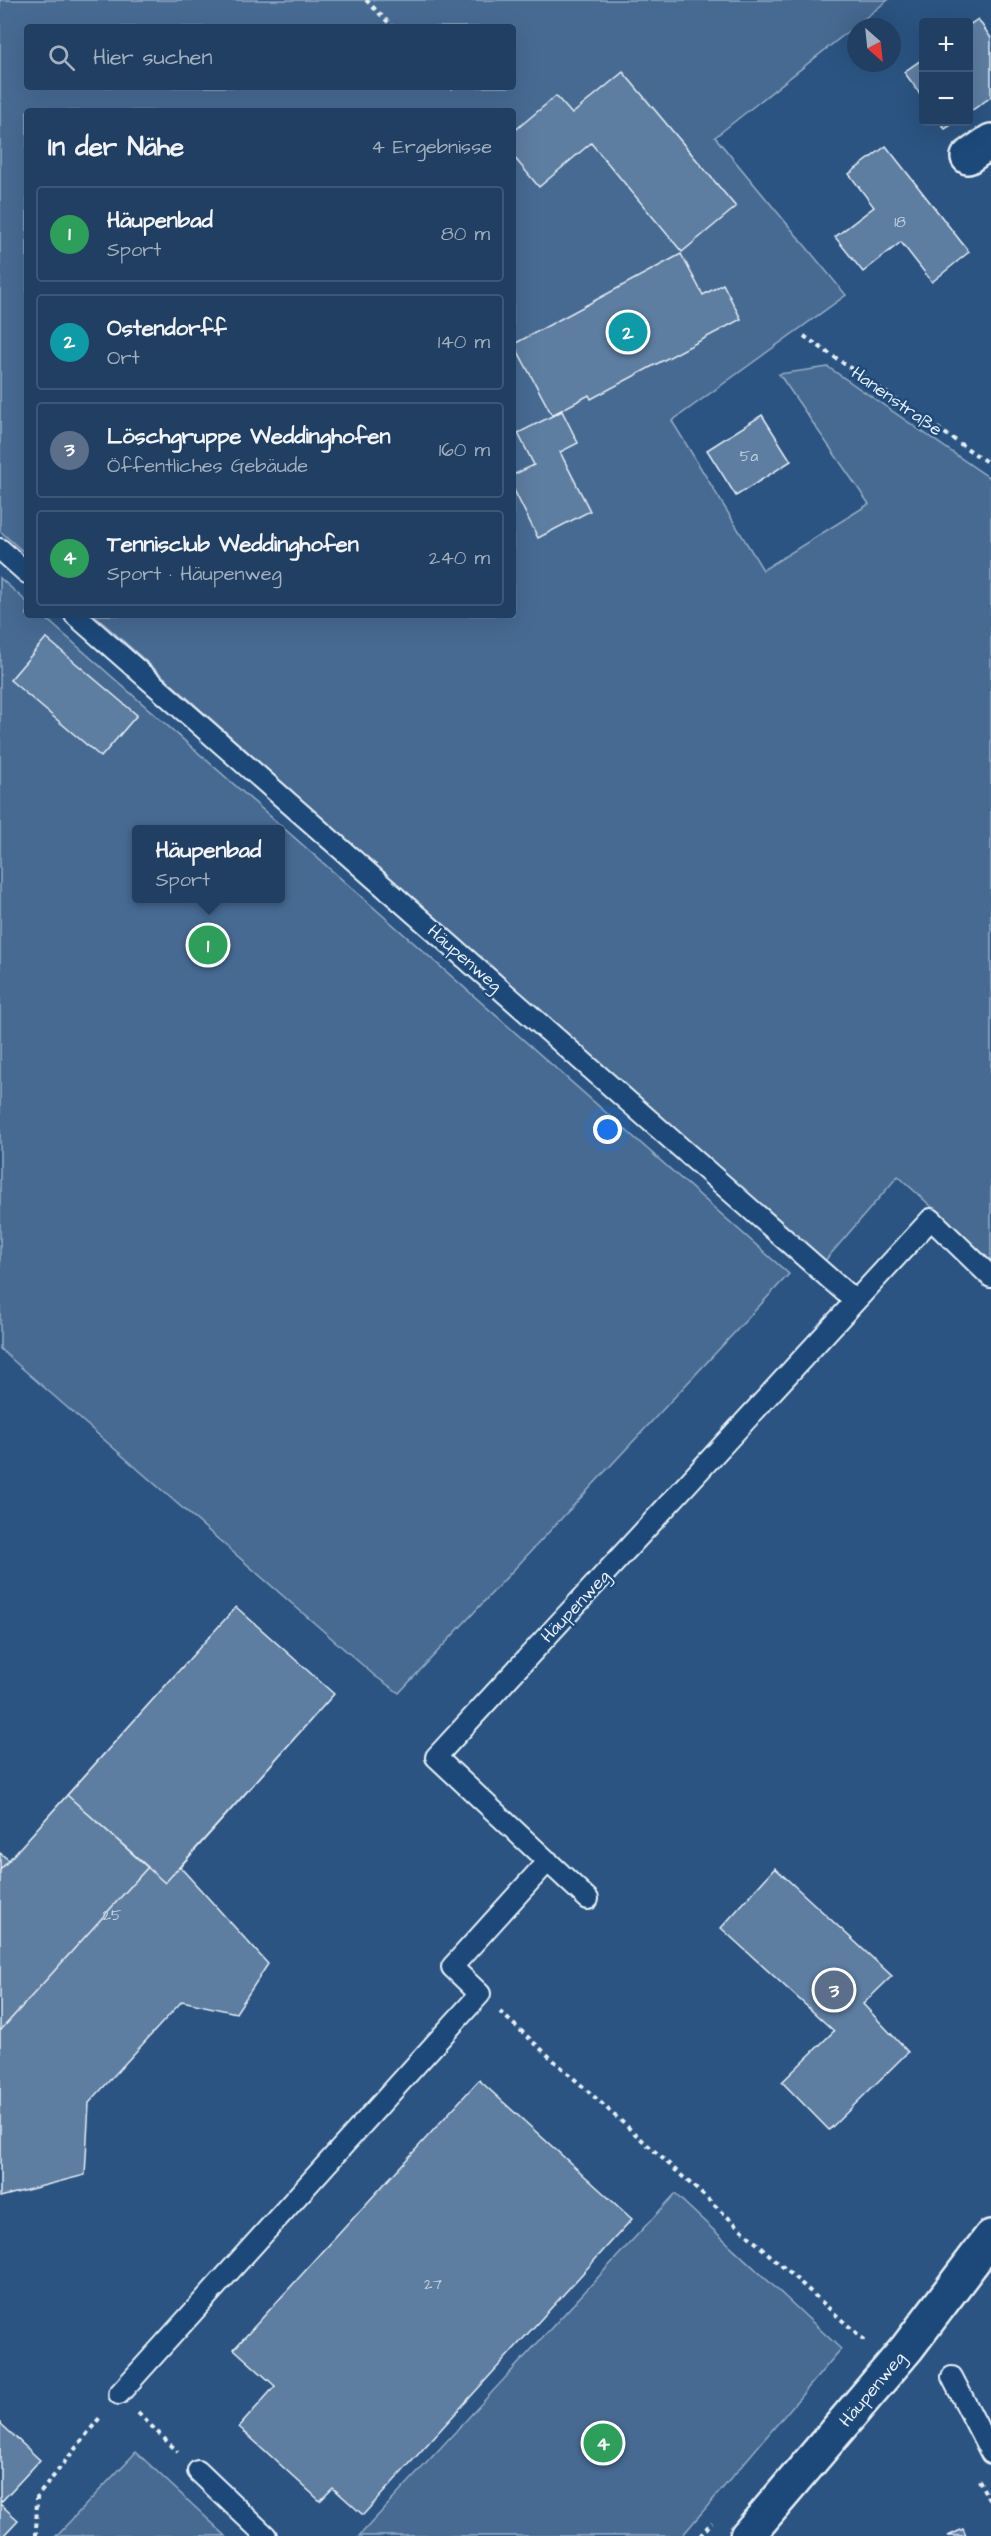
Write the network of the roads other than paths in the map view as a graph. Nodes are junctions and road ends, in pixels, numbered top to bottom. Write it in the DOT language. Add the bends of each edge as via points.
graph roads {
  1 [pos="0,549"];
  2 [pos="24,570"];
  3 [pos="78,618"];
  4 [pos="991,1277"];
  5 [pos="855,1301"];
  6 [pos="548,1861"];
  7 [pos="588,1899"];
  8 [pos="991,2237"];
  9 [pos="952,2377"];
  10 [pos="119,2394"];
  11 [pos="991,2453"];
  12 [pos="198,2471"];
  13 [pos="266,2536"];
  14 [pos="747,2536"];
  1 -- 2 [label="lane"];
  3 -- 5 [label="lane, Häupenweg"];
  4 -- 5 [label="lane, Häupenweg" via="931,1219"];
  5 -- 6 [label="lane, Häupenweg" via="436,1757"];
  6 -- 7 [label="lane, Häupenweg"];
  6 -- 10 [label="lane" via="452,1967 480,1994"];
  8 -- 14 [label="street, Häupenweg" via="907,2348"];
  9 -- 11 [label="lane"];
  12 -- 13 [label="lane"];
}
